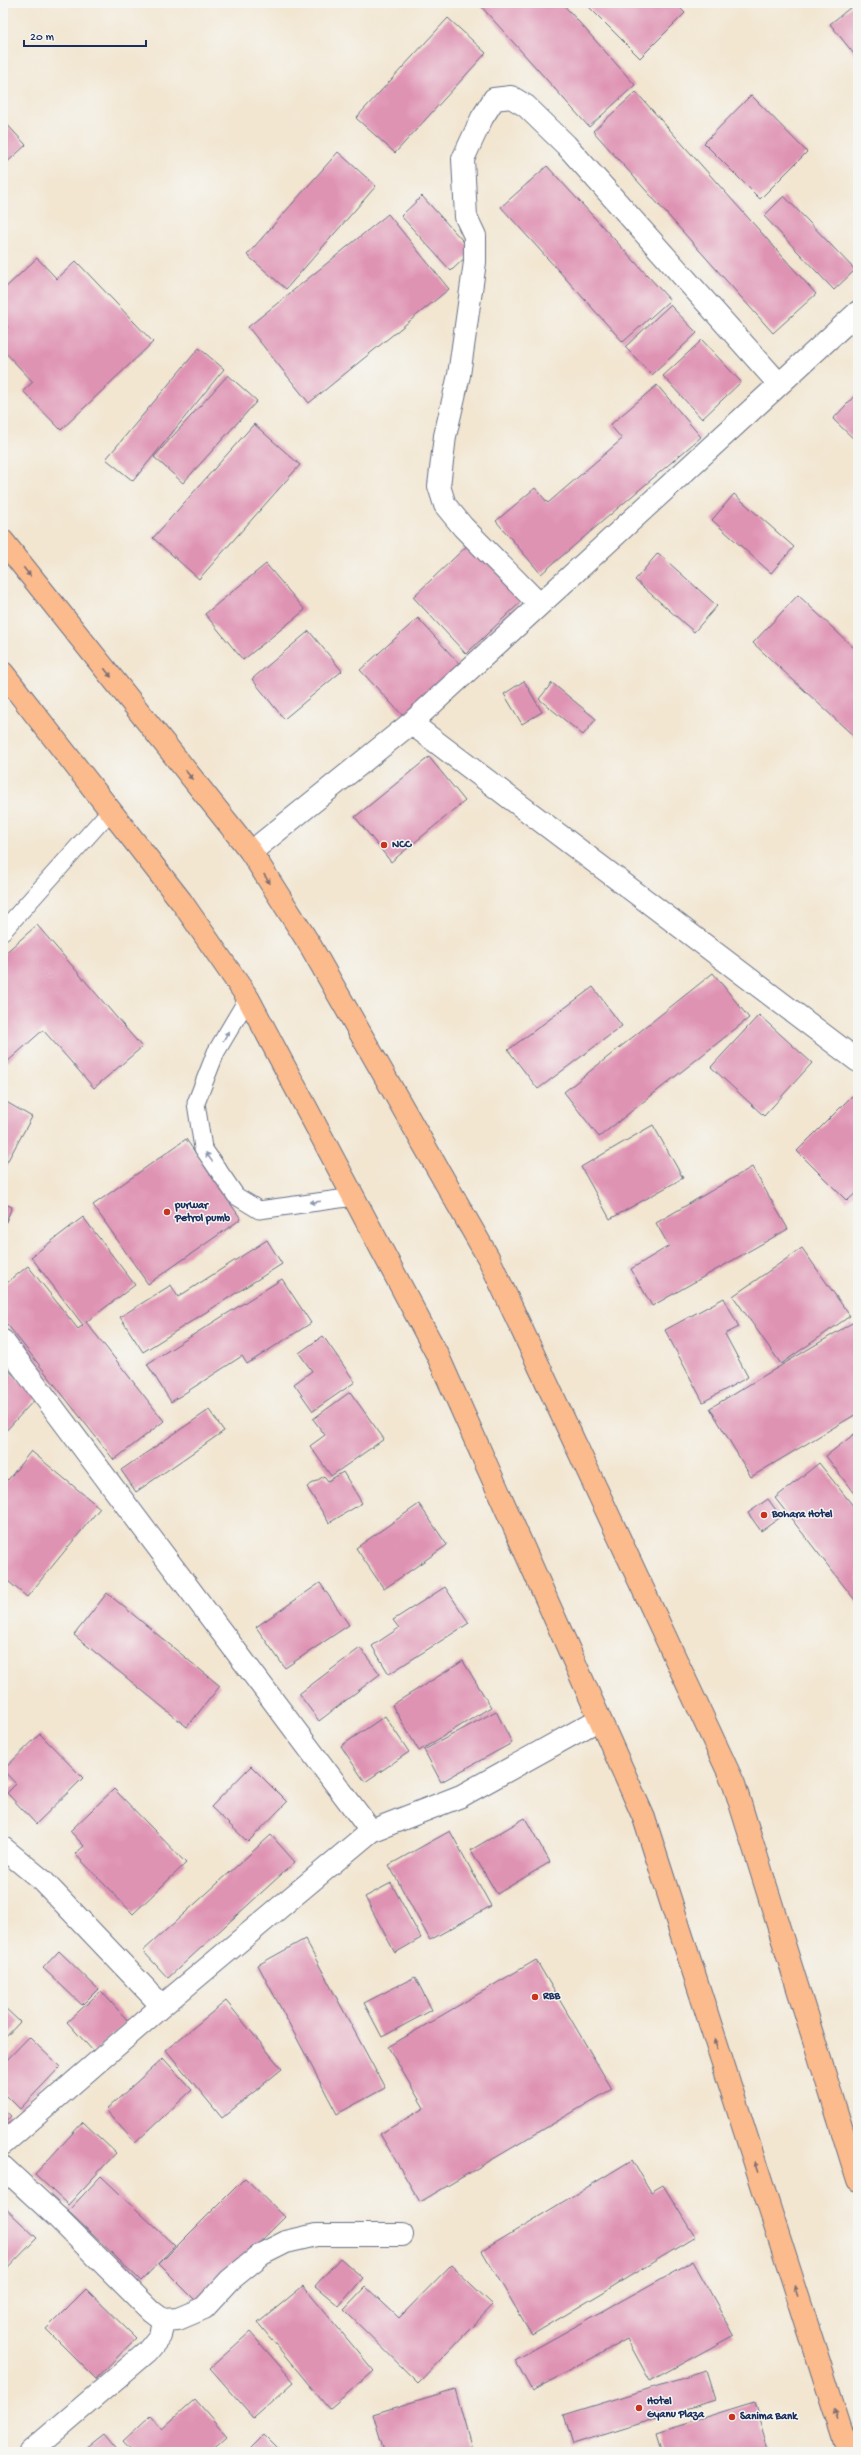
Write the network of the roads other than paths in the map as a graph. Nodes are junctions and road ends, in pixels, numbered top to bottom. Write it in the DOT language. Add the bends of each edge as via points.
graph roads {
  1 [pos="858,312"];
  2 [pos="779,384"];
  3 [pos="3,541"];
  4 [pos="539,604"];
  5 [pos="3,673"];
  6 [pos="411,723"];
  7 [pos="110,810"];
  8 [pos="250,852"];
  9 [pos="3,931"];
  10 [pos="248,998"];
  11 [pos="858,1061"];
  12 [pos="354,1197"];
  13 [pos="3,1341"];
  14 [pos="598,1720"];
  15 [pos="371,1831"];
  16 [pos="3,1848"];
  17 [pos="162,2006"];
  18 [pos="3,2144"];
  19 [pos="3,2167"];
  20 [pos="858,2181"];
  21 [pos="402,2235"];
  22 [pos="163,2320"];
  23 [pos="30,2452"];
  24 [pos="848,2452"];
  1 -- 2 [label="street"];
  2 -- 4 [label="street"];
  2 -- 4 [label="street" via="566,145 526,106 511,97 494,99 482,118 463,160 466,217 475,236 475,262 459,375 445,436 439,486 445,505 463,527"];
  3 -- 8 [label="highway, one-way"];
  4 -- 6 [label="street"];
  5 -- 7 [label="highway"];
  6 -- 8 [label="street"];
  6 -- 11 [label="street"];
  7 -- 9 [label="lane"];
  7 -- 10 [label="highway" via="180,901"];
  8 -- 20 [label="highway, one-way" via="310,945 489,1259 734,1784"];
  10 -- 12 [label="highway"];
  12 -- 10 [label="lane, one-way" via="259,1210 236,1196 203,1148 196,1103 216,1052"];
  12 -- 14 [label="highway" via="437,1354"];
  13 -- 15 [label="street"];
  14 -- 15 [label="street" via="461,1796"];
  24 -- 14 [label="highway, one-way" via="644,1818"];
  15 -- 17 [label="street"];
  16 -- 17 [label="street" via="43,1881"];
  17 -- 18 [label="street"];
  19 -- 22 [label="street"];
  21 -- 22 [label="street" via="316,2235 286,2242 262,2254 230,2280 204,2308 178,2319"];
  22 -- 23 [label="street" via="160,2336 147,2352"];
}
